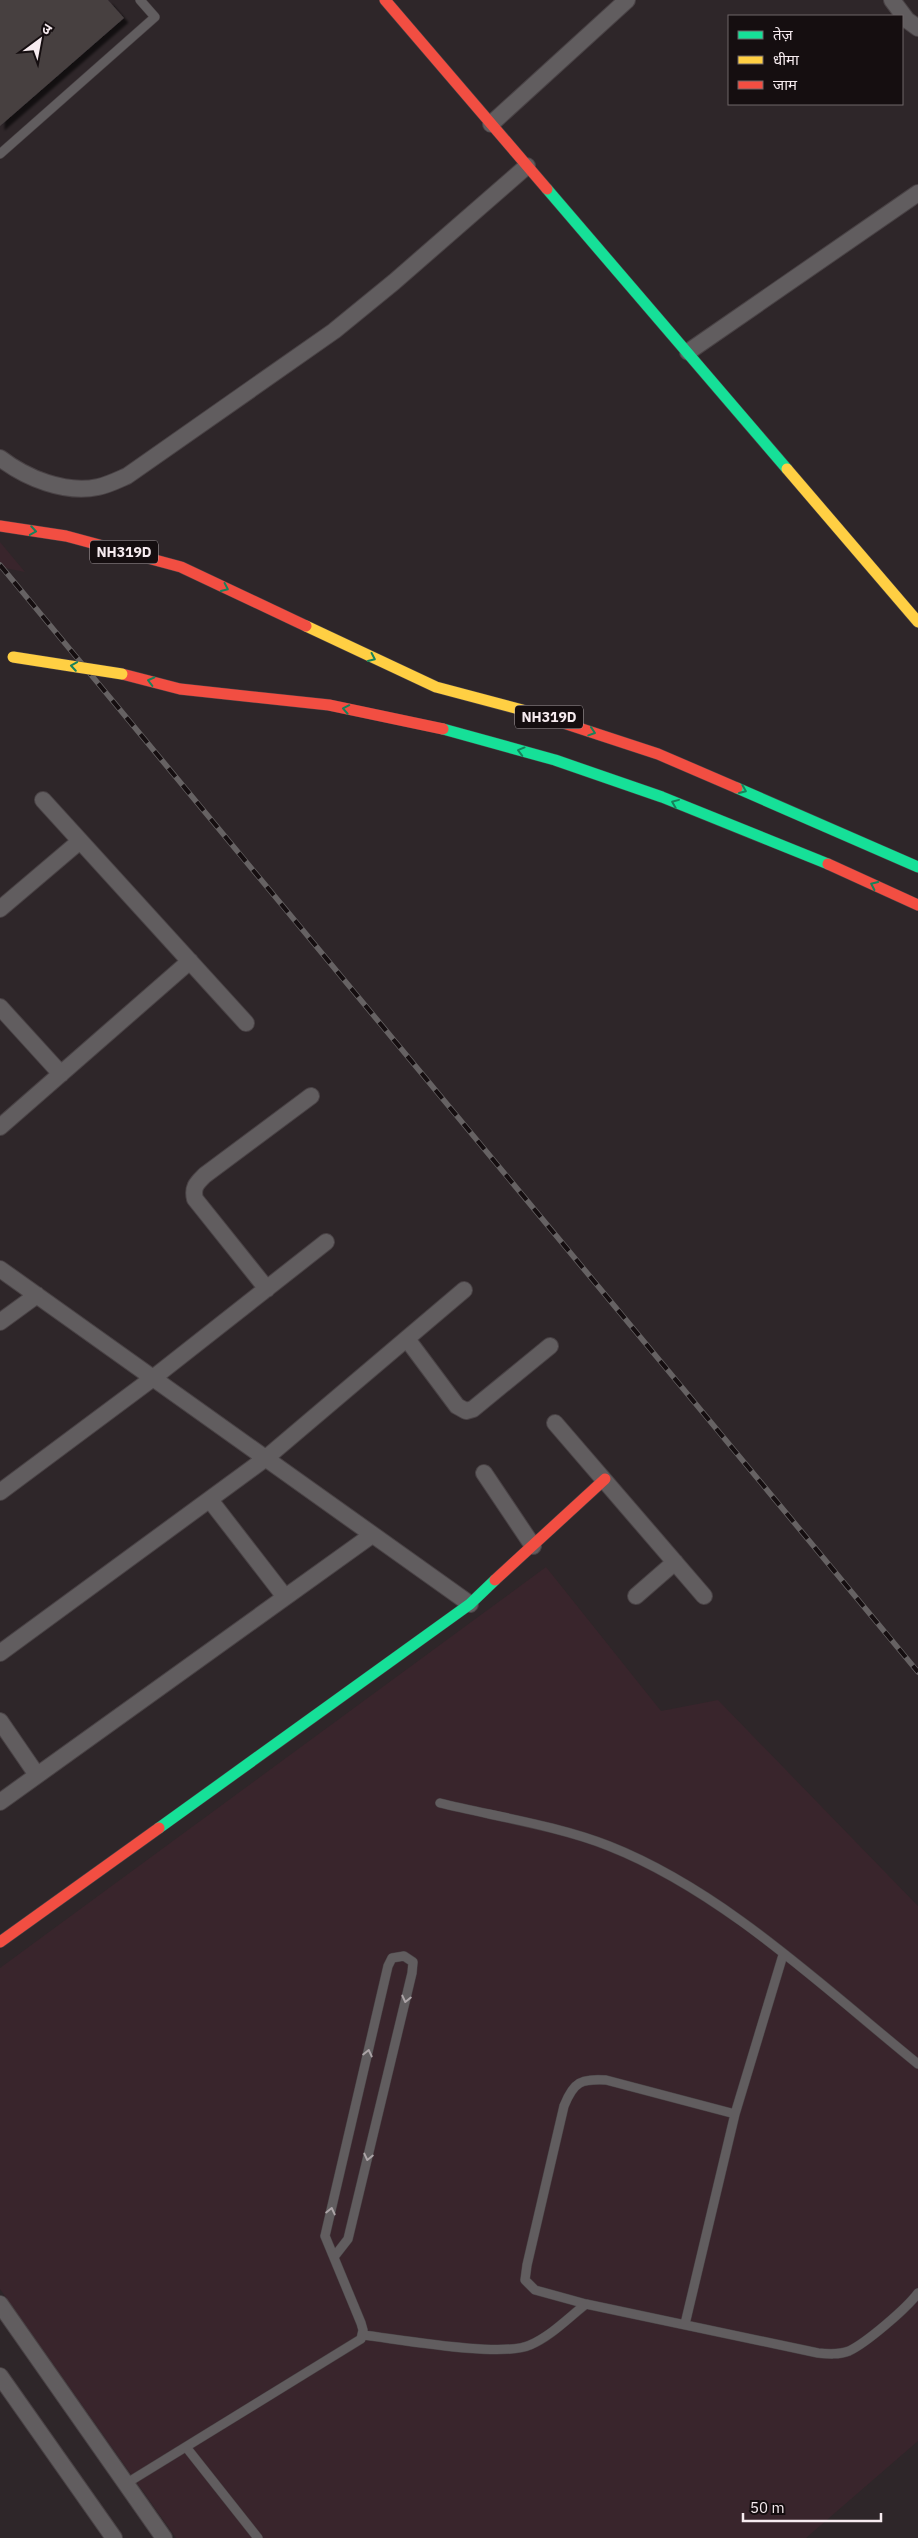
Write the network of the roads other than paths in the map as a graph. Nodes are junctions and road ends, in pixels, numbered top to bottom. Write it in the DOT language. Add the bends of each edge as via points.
graph roads {
  1 [pos="140,0"];
  2 [pos="385,0"];
  3 [pos="627,0"];
  4 [pos="892,0"];
  5 [pos="918,28"];
  6 [pos="491,124"];
  7 [pos="0,154"];
  8 [pos="527,166"];
  9 [pos="918,193"];
  10 [pos="688,352"];
  11 [pos="0,458"];
  12 [pos="0,526"];
  13 [pos="918,622"];
  14 [pos="0,655"];
  15 [pos="43,800"];
  16 [pos="80,841"];
  17 [pos="918,867"];
  18 [pos="918,905"];
  19 [pos="0,909"];
  20 [pos="190,961"];
  21 [pos="0,1007"];
  22 [pos="246,1023"];
  23 [pos="61,1074"];
  24 [pos="311,1096"];
  25 [pos="0,1128"];
  26 [pos="326,1242"];
  27 [pos="0,1269"];
  28 [pos="267,1289"];
  29 [pos="464,1290"];
  30 [pos="37,1295"];
  31 [pos="0,1322"];
  32 [pos="407,1339"];
  33 [pos="550,1346"];
  34 [pos="153,1378"];
  35 [pos="555,1423"];
  36 [pos="266,1458"];
  37 [pos="484,1473"];
  38 [pos="605,1479"];
  39 [pos="0,1492"];
  40 [pos="210,1500"];
  41 [pos="372,1535"];
  42 [pos="533,1546"];
  43 [pos="675,1562"];
  44 [pos="636,1596"];
  45 [pos="704,1596"];
  46 [pos="285,1597"];
  47 [pos="470,1604"];
  48 [pos="0,1653"];
  49 [pos="0,1721"];
  50 [pos="37,1775"];
  51 [pos="0,1802"];
  52 [pos="440,1803"];
  53 [pos="0,1942"];
  54 [pos="783,1955"];
  55 [pos="918,2064"];
  56 [pos="734,2114"];
  57 [pos="334,2257"];
  58 [pos="918,2294"];
  59 [pos="0,2304"];
  60 [pos="586,2304"];
  61 [pos="684,2324"];
  62 [pos="363,2334"];
  63 [pos="0,2376"];
  64 [pos="186,2447"];
  65 [pos="126,2483"];
  66 [pos="114,2538"];
  67 [pos="164,2538"];
  68 [pos="258,2538"];
  1 -- 7 [label="lane" via="155,17"];
  2 -- 6 [label="main road"];
  3 -- 6 [label="street"];
  4 -- 5 [label="street" via="907,20"];
  6 -- 8 [label="main road"];
  8 -- 10 [label="main road"];
  8 -- 11 [label="street" via="334,331 127,476 99,487 72,489 13,468"];
  9 -- 10 [label="street"];
  10 -- 13 [label="main road"];
  12 -- 17 [label="main road, NH319D, one-way" via="66,536 181,567 436,687 544,716 658,754"];
  18 -- 14 [label="main road, NH319D, one-way, bridge" via="800,852 662,797 555,760 428,725 329,705 180,688 122,674"];
  15 -- 16 [label="street"];
  16 -- 19 [label="street"];
  16 -- 20 [label="street"];
  20 -- 22 [label="street"];
  20 -- 23 [label="street"];
  21 -- 23 [label="street"];
  23 -- 25 [label="street"];
  24 -- 28 [label="street" via="205,1175 194,1187 195,1199"];
  26 -- 28 [label="street"];
  27 -- 30 [label="street"];
  28 -- 34 [label="street"];
  29 -- 32 [label="street"];
  30 -- 31 [label="street"];
  30 -- 34 [label="street"];
  32 -- 33 [label="street" via="457,1406 466,1411 473,1409"];
  32 -- 36 [label="street"];
  34 -- 36 [label="street"];
  34 -- 39 [label="street"];
  35 -- 38 [label="street"];
  36 -- 40 [label="street"];
  36 -- 41 [label="street"];
  37 -- 42 [label="street"];
  38 -- 42 [label="main road"];
  38 -- 43 [label="street"];
  40 -- 46 [label="street"];
  40 -- 48 [label="street"];
  41 -- 46 [label="street"];
  41 -- 47 [label="street"];
  42 -- 47 [label="main road"];
  43 -- 44 [label="street"];
  43 -- 45 [label="street"];
  46 -- 50 [label="street"];
  47 -- 53 [label="main road"];
  49 -- 50 [label="street"];
  50 -- 51 [label="street"];
  52 -- 54 [label="lane" via="609,1846 689,1886 737,1918"];
  54 -- 55 [label="lane"];
  54 -- 56 [label="lane"];
  56 -- 60 [label="lane" via="606,2080 578,2083 569,2092 525,2280 535,2290"];
  56 -- 61 [label="lane"];
  57 -- 57 [label="lane, one-way" via="325,2236 390,1961 396,1956 404,1956 413,1962 412,1973 348,2239"];
  57 -- 62 [label="lane"];
  58 -- 61 [label="lane" via="864,2341 848,2351 835,2354"];
  59 -- 65 [label="street"];
  60 -- 61 [label="lane"];
  60 -- 62 [label="lane" via="543,2338 529,2346 512,2349"];
  62 -- 64 [label="lane" via="357,2343"];
  63 -- 66 [label="street"];
  64 -- 65 [label="lane"];
  64 -- 68 [label="lane"];
  65 -- 67 [label="street"];
}
